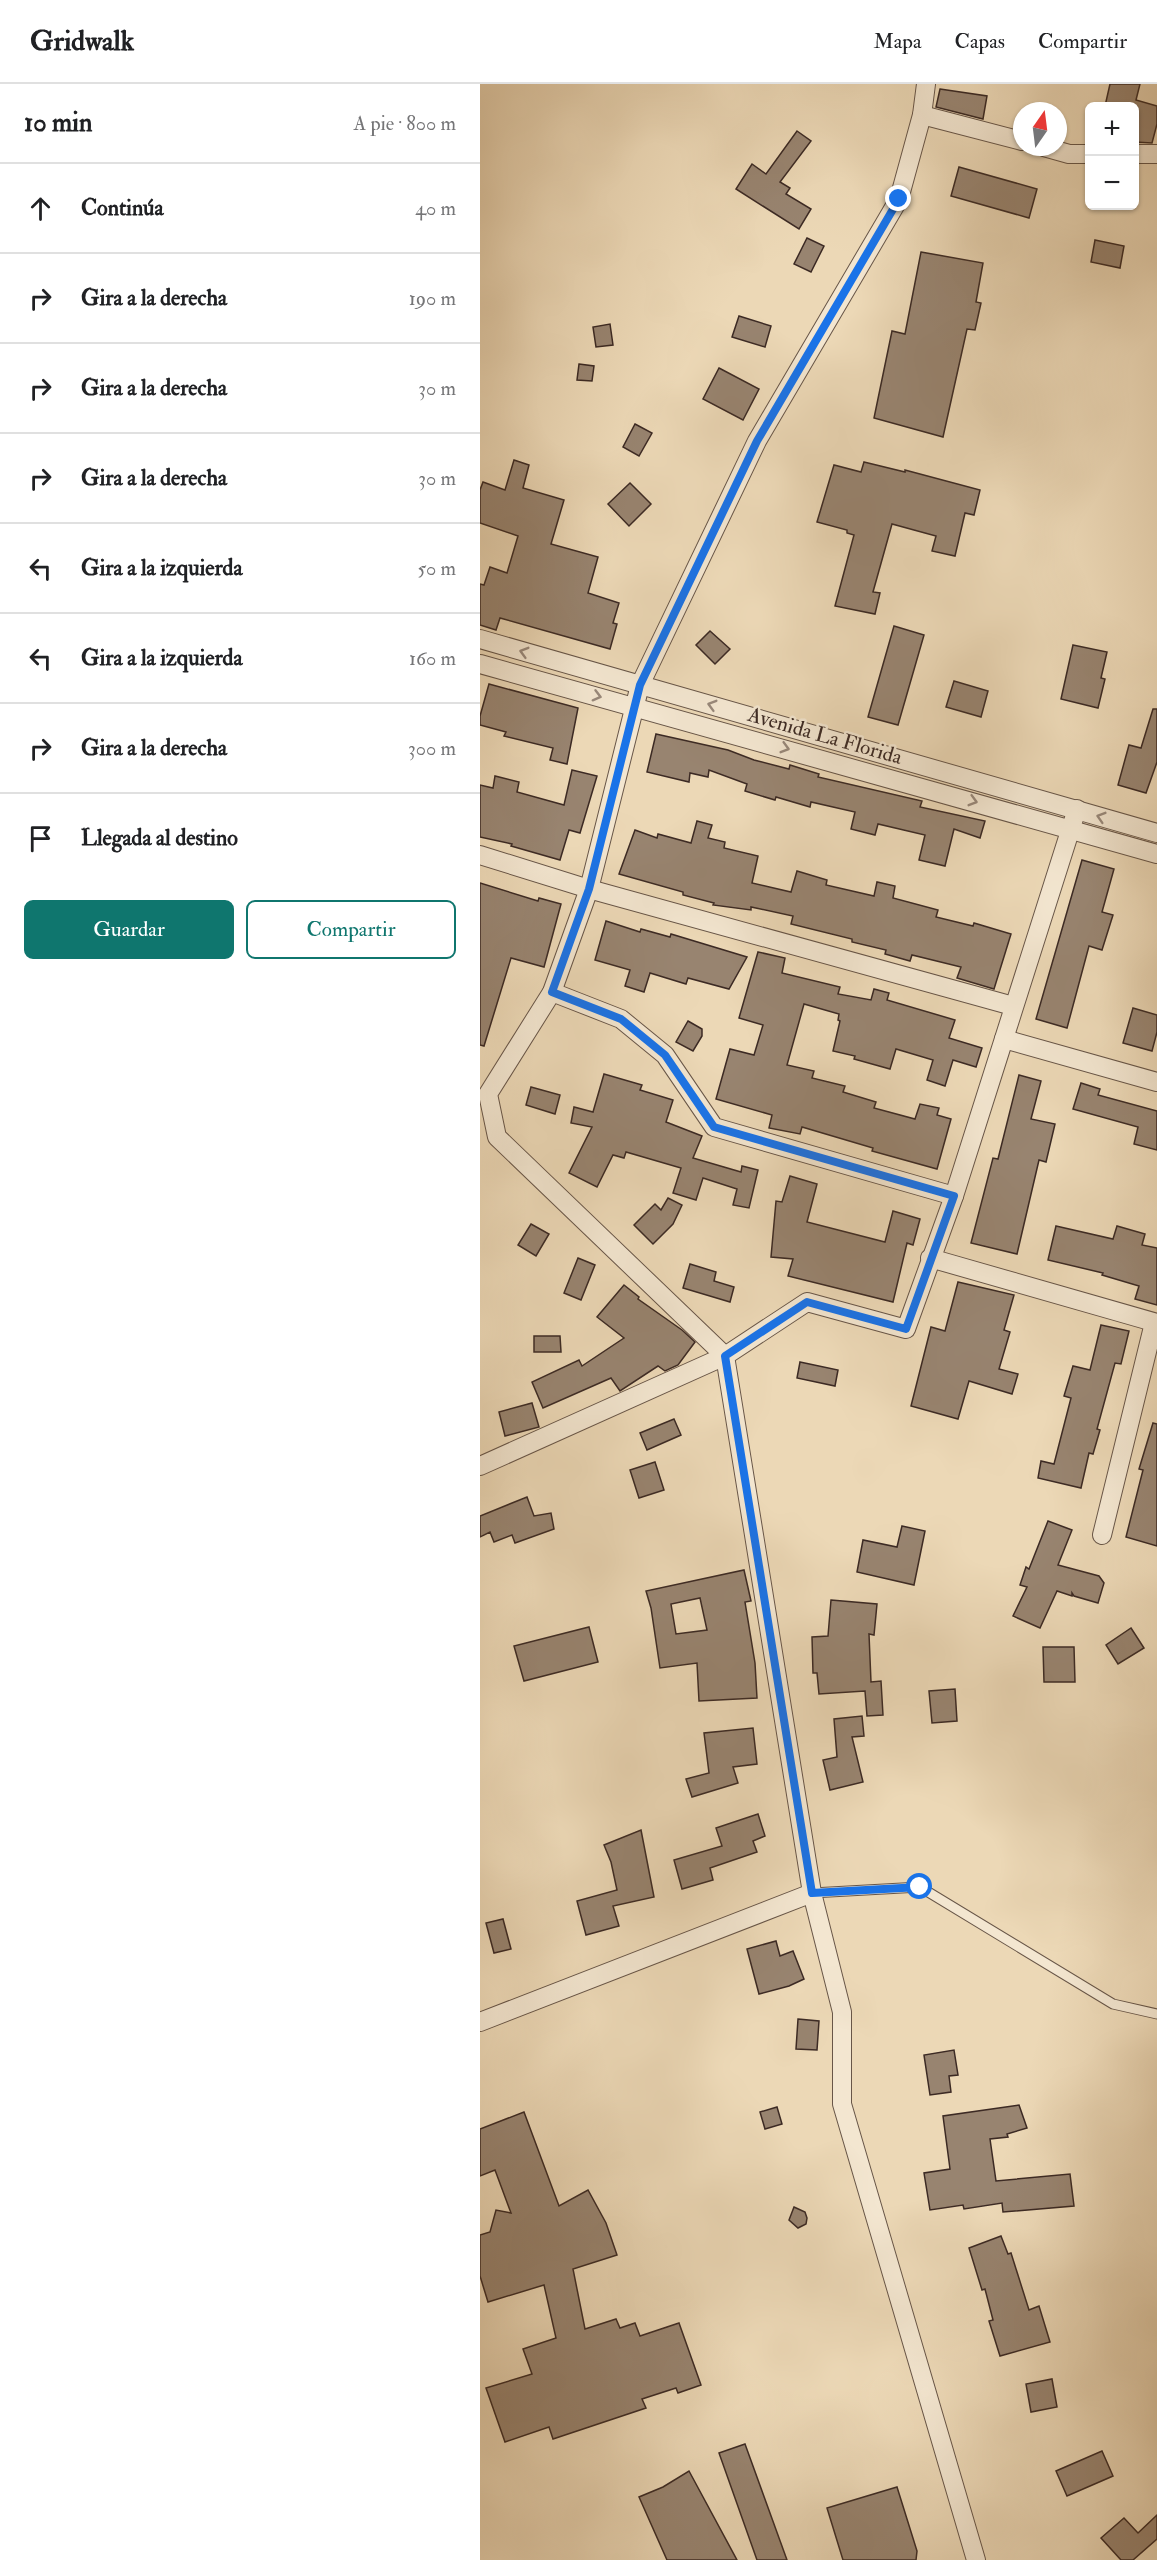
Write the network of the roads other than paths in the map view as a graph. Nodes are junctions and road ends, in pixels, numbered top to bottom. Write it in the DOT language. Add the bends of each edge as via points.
graph roads {
  1 [pos="926,84"];
  2 [pos="922,115"];
  3 [pos="1013,139"];
  4 [pos="1067,153"];
  5 [pos="1085,154"];
  6 [pos="1139,154"];
  7 [pos="1157,154"];
  8 [pos="480,639"];
  9 [pos="480,664"];
  10 [pos="640,685"];
  11 [pos="636,707"];
  12 [pos="1077,809"];
  13 [pos="1073,829"];
  14 [pos="1157,834"];
  15 [pos="1157,854"];
  16 [pos="480,855"];
  17 [pos="589,889"];
  18 [pos="552,992"];
  19 [pos="1013,1006"];
  20 [pos="1004,1039"];
  21 [pos="1157,1082"];
  22 [pos="484,1093"];
  23 [pos="954,1196"];
  24 [pos="930,1258"];
  25 [pos="1156,1323"];
  26 [pos="725,1356"];
  27 [pos="480,1466"];
  28 [pos="1102,1535"];
  29 [pos="812,1893"];
  30 [pos="1157,2014"];
  31 [pos="480,2022"];
  32 [pos="976,2560"];
  1 -- 2 [label="street"];
  2 -- 3 [label="street"];
  2 -- 10 [label="street" via="899,199 757,441"];
  4 -- 5 [label="street"];
  6 -- 7 [label="street"];
  10 -- 8 [label="street, one-way"];
  9 -- 11 [label="street, Avenida La Florida, one-way"];
  10 -- 11 [label="street"];
  12 -- 10 [label="street, one-way"];
  11 -- 13 [label="street, Avenida La Florida, one-way"];
  11 -- 17 [label="street"];
  12 -- 13 [label="street"];
  14 -- 12 [label="street, one-way"];
  13 -- 15 [label="street, Avenida La Florida"];
  13 -- 19 [label="street"];
  16 -- 17 [label="street"];
  17 -- 18 [label="street"];
  17 -- 19 [label="street"];
  18 -- 22 [label="street"];
  18 -- 23 [label="street" via="621,1019 665,1055 714,1127"];
  19 -- 20 [label="street"];
  20 -- 21 [label="street"];
  20 -- 23 [label="street"];
  22 -- 26 [label="street" via="497,1137"];
  23 -- 24 [label="street"];
  24 -- 25 [label="street"];
  24 -- 26 [label="street" via="906,1329 807,1302"];
  25 -- 28 [label="street"];
  26 -- 27 [label="street"];
  26 -- 29 [label="street"];
  29 -- 30 [label="lane" via="920,1887 1113,2004"];
  29 -- 31 [label="street"];
  29 -- 32 [label="street" via="842,2012 842,2104"];
}
